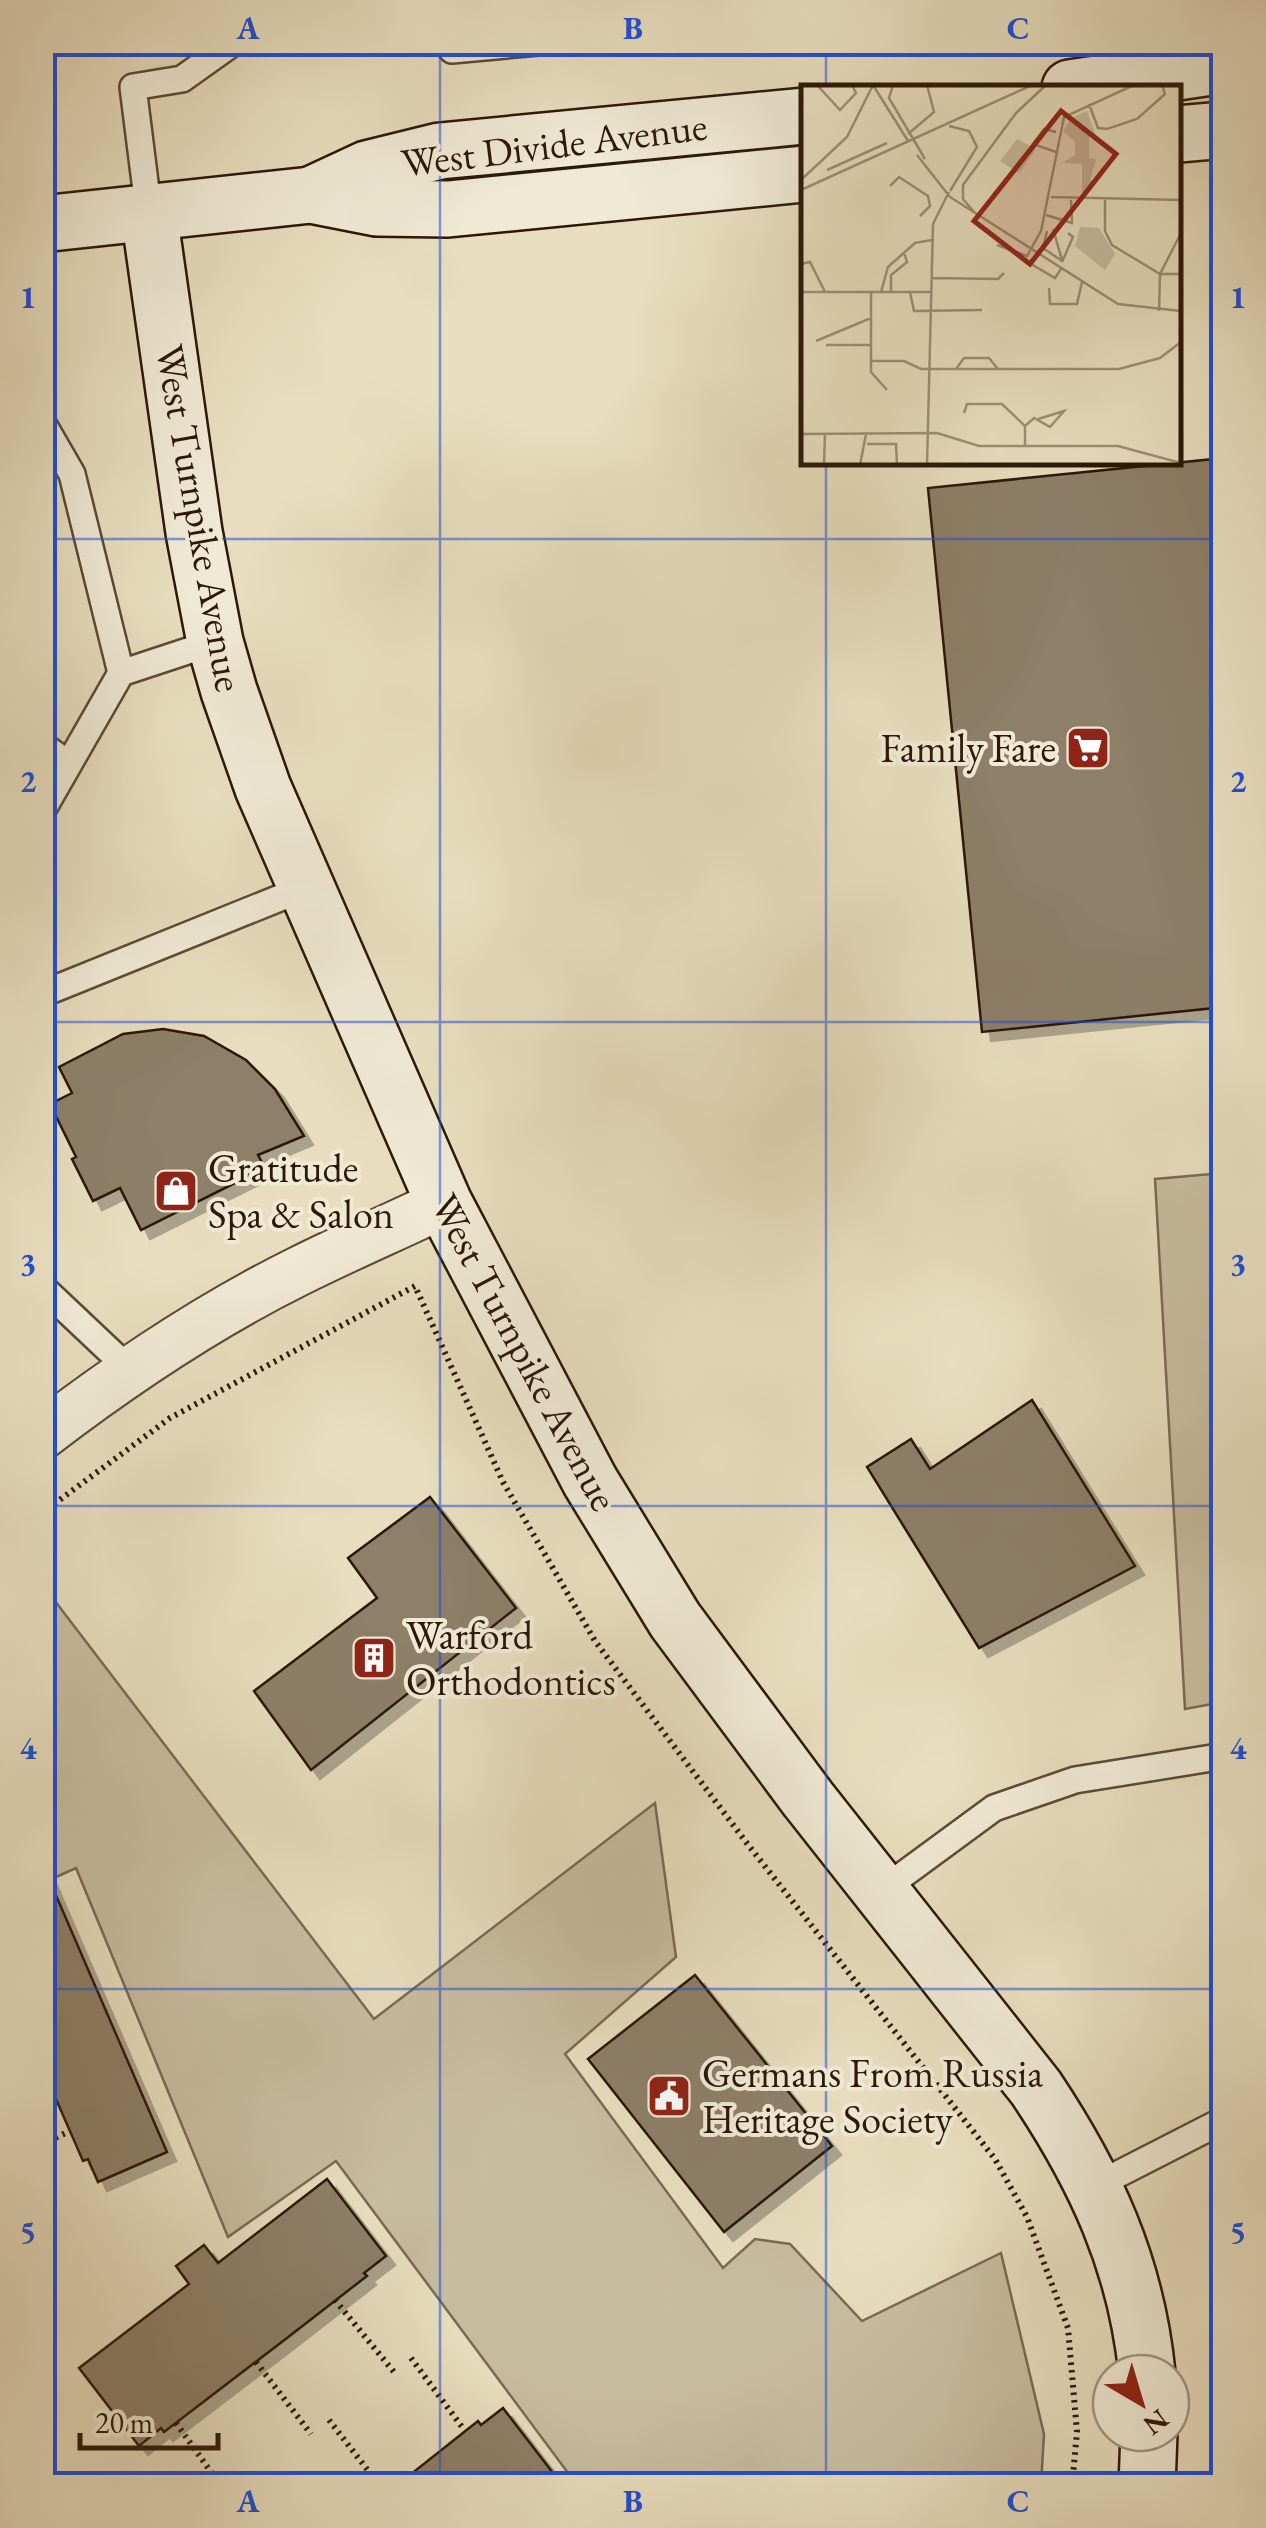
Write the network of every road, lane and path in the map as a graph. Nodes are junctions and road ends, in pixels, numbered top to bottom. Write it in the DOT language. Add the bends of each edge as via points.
graph roads {
  1 [pos="234,42"];
  2 [pos="446,42"];
  3 [pos="538,42"];
  4 [pos="1224,65"];
  5 [pos="1090,85"];
  6 [pos="801,116"];
  7 [pos="1224,130"];
  8 [pos="1181,134"];
  9 [pos="801,174"];
  10 [pos="312,195"];
  11 [pos="149,214"];
  12 [pos="42,224"];
  13 [pos="42,422"];
  14 [pos="215,642"];
  15 [pos="121,672"];
  16 [pos="42,746"];
  17 [pos="67,763"];
  18 [pos="42,811"];
  19 [pos="306,887"];
  20 [pos="42,994"];
  21 [pos="444,1203"];
  22 [pos="42,1288"];
  23 [pos="131,1370"];
  24 [pos="42,1434"];
  25 [pos="42,1513"];
  26 [pos="1224,1756"];
  27 [pos="881,1891"];
  28 [pos="1224,2120"];
  29 [pos="70,2131"];
  30 [pos="42,2144"];
  31 [pos="1095,2186"];
  32 [pos="336,2300"];
  33 [pos="1142,2353"];
  34 [pos="411,2358"];
  35 [pos="256,2362"];
  36 [pos="394,2372"];
  37 [pos="329,2420"];
  38 [pos="176,2422"];
  39 [pos="465,2432"];
  40 [pos="311,2434"];
  41 [pos="1149,2453"];
  42 [pos="221,2486"];
  43 [pos="380,2486"];
  44 [pos="1072,2486"];
  45 [pos="1147,2486"];
  1 -- 11 [label="lane" via="182,79 133,86"];
  2 -- 3 [label="lane" via="452,50"];
  4 -- 5 [label="street"];
  6 -- 10 [label="street, West Divide Avenue" via="440,151 366,168"];
  7 -- 8 [label="street"];
  9 -- 10 [label="street, West Divide Avenue" via="448,209 377,208"];
  10 -- 11 [label="street, West Divide Avenue"];
  11 -- 12 [label="street, West Divide Avenue"];
  11 -- 14 [label="street, West Turnpike Avenue"];
  13 -- 15 [label="lane" via="72,474"];
  14 -- 15 [label="lane"];
  14 -- 19 [label="street, West Turnpike Avenue" via="263,788"];
  15 -- 17 [label="lane"];
  16 -- 17 [label="lane"];
  17 -- 18 [label="lane"];
  19 -- 20 [label="lane"];
  19 -- 21 [label="street, West Turnpike Avenue"];
  21 -- 23 [label="street" via="297,1272"];
  21 -- 27 [label="street, West Turnpike Avenue" via="590,1480 675,1620"];
  22 -- 23 [label="lane"];
  23 -- 24 [label="street"];
  25 -- 44 [label="path" via="170,1418 415,1286 503,1482 595,1641 1011,2187 1068,2328 1077,2432"];
  26 -- 27 [label="lane" via="1076,1780 994,1808"];
  27 -- 31 [label="street, West Turnpike Avenue" via="1036,2088"];
  28 -- 31 [label="lane"];
  29 -- 30 [label="path"];
  31 -- 33 [label="street, West Turnpike Avenue" via="1129,2277"];
  32 -- 36 [label="path"];
  34 -- 39 [label="path"];
  35 -- 40 [label="path"];
  37 -- 43 [label="path"];
  38 -- 42 [label="path"];
  41 -- 45 [label="street"];
}
